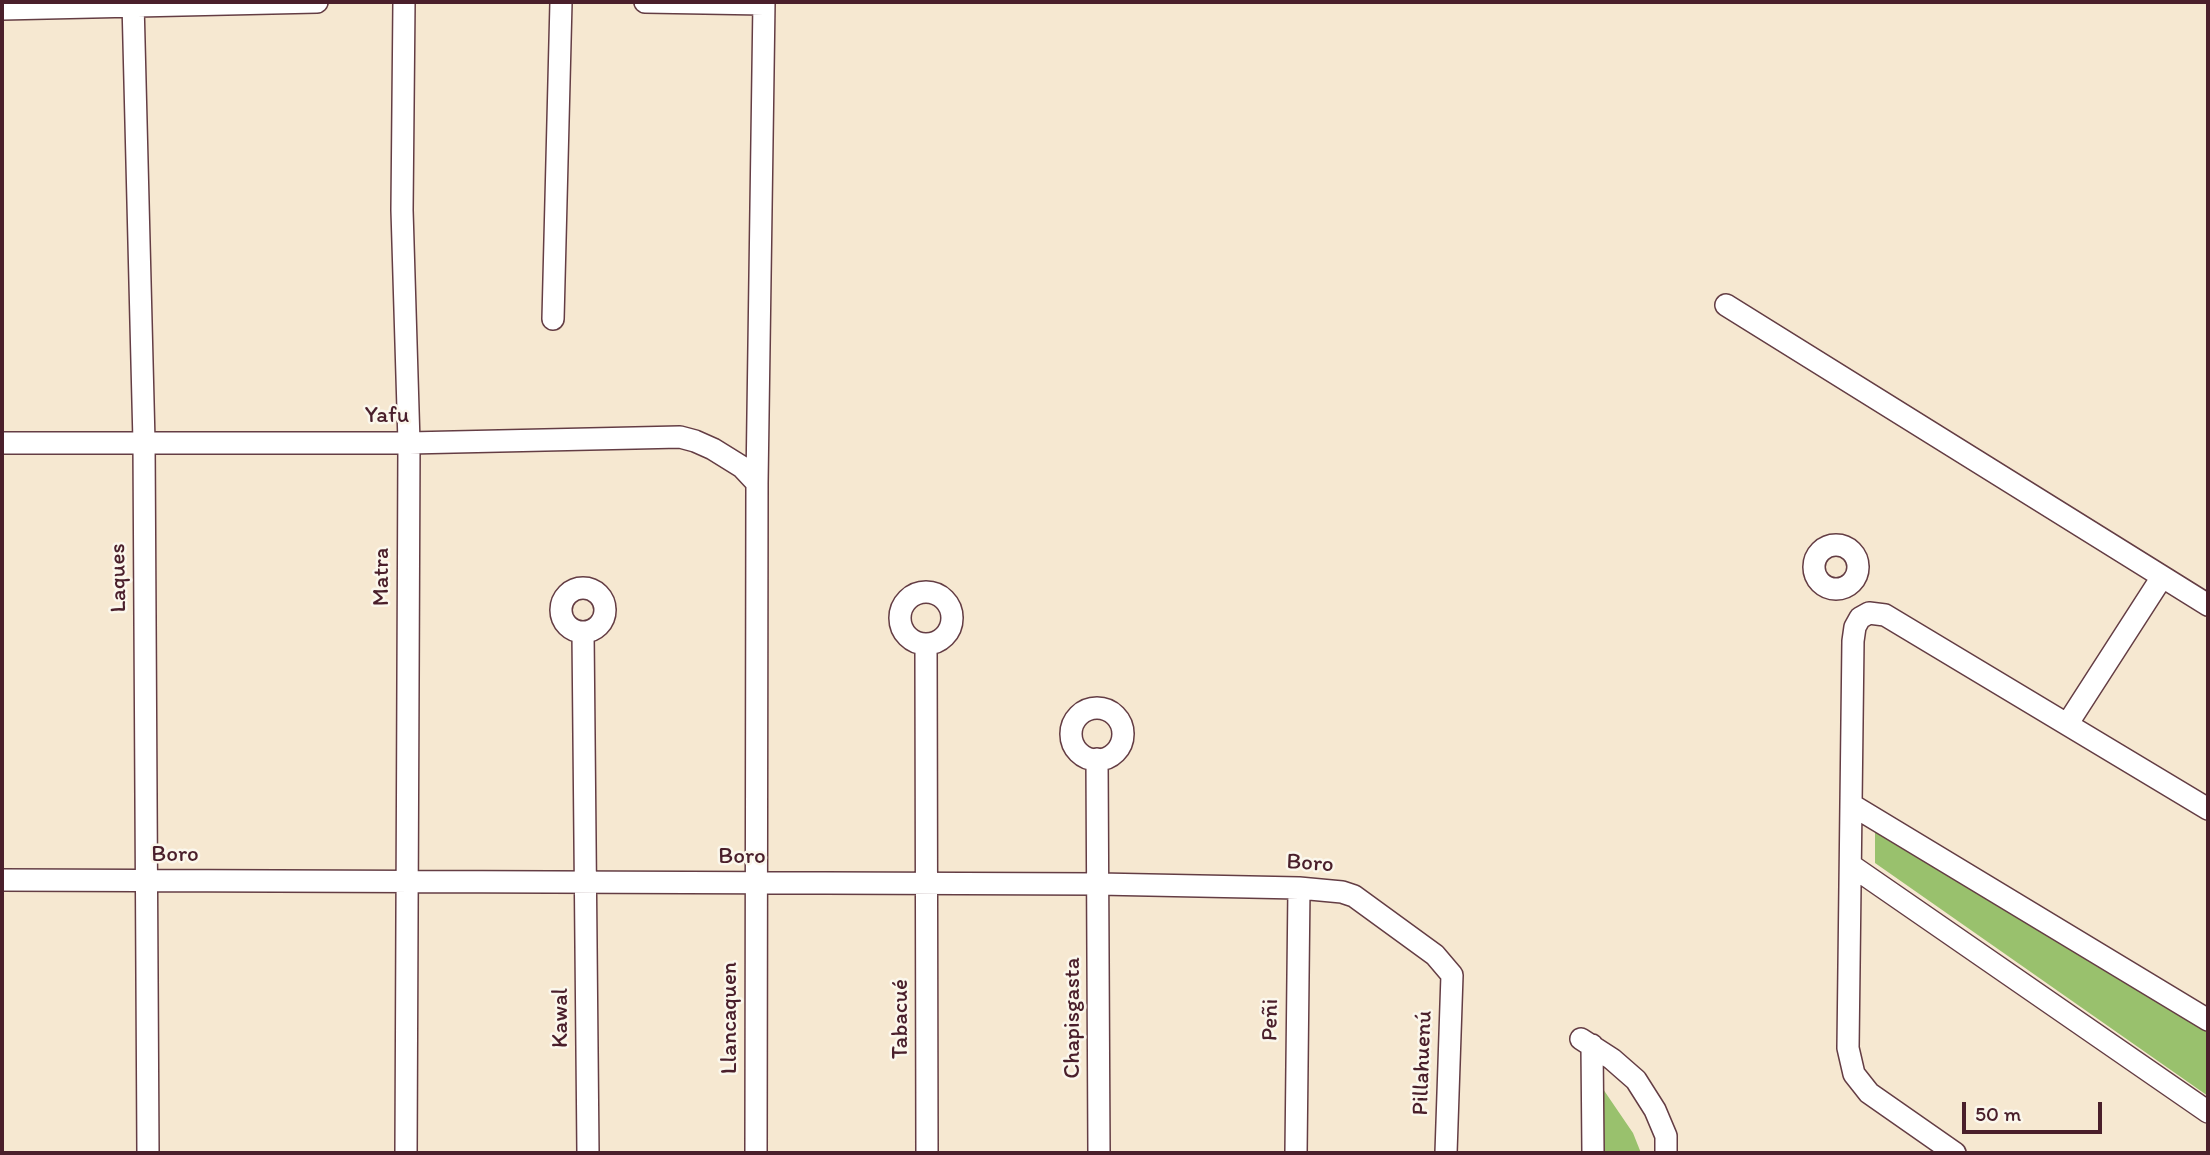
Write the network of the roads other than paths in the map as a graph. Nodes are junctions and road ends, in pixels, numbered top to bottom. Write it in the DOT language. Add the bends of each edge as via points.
graph roads {
  1 [pos="317,2"];
  2 [pos="404,2"];
  3 [pos="561,2"];
  4 [pos="645,2"];
  5 [pos="764,3"];
  6 [pos="133,4"];
  7 [pos="2,9"];
  8 [pos="1726,305"];
  9 [pos="552,319"];
  10 [pos="144,442"];
  11 [pos="2,443"];
  12 [pos="409,443"];
  13 [pos="757,483"];
  14 [pos="2162,577"];
  15 [pos="1849,585"];
  16 [pos="2208,605"];
  17 [pos="1869,613"];
  18 [pos="583,632"];
  19 [pos="926,644"];
  20 [pos="2068,723"];
  21 [pos="1097,759"];
  22 [pos="1852,805"];
  23 [pos="2208,809"];
  24 [pos="1852,866"];
  25 [pos="2,880"];
  26 [pos="148,881"];
  27 [pos="406,883"];
  28 [pos="586,883"];
  29 [pos="757,883"];
  30 [pos="927,884"];
  31 [pos="1099,884"];
  32 [pos="1299,888"];
  33 [pos="1452,975"];
  34 [pos="2208,1020"];
  35 [pos="2208,1112"];
  36 [pos="148,1153"];
  37 [pos="406,1153"];
  38 [pos="588,1153"];
  39 [pos="756,1153"];
  40 [pos="928,1153"];
  41 [pos="1099,1153"];
  42 [pos="1296,1153"];
  43 [pos="1446,1153"];
  44 [pos="1593,1153"];
  45 [pos="1666,1153"];
  46 [pos="1955,1153"];
  1 -- 6 [label="street"];
  2 -- 12 [label="street, Matra" via="402,210"];
  3 -- 9 [label="street"];
  4 -- 5 [label="street"];
  5 -- 13 [label="street, Llancaquen"];
  6 -- 7 [label="street"];
  6 -- 10 [label="street, Laques"];
  8 -- 14 [label="street"];
  10 -- 11 [label="street, Yafu"];
  10 -- 12 [label="street, Yafu"];
  10 -- 26 [label="street, Laques"];
  12 -- 13 [label="street, Yafu" via="680,437 713,449"];
  12 -- 27 [label="street, Matra"];
  13 -- 29 [label="street, Llancaquen"];
  14 -- 16 [label="street"];
  14 -- 20 [label="street"];
  15 -- 17 [label="street"];
  17 -- 20 [label="street" via="1885,615"];
  17 -- 22 [label="street" via="1860,618 1853,641"];
  18 -- 28 [label="street, Kawal"];
  19 -- 30 [label="street, Tabacué"];
  20 -- 23 [label="street"];
  21 -- 31 [label="street, Chapisgasta"];
  22 -- 24 [label="street"];
  22 -- 34 [label="street"];
  24 -- 35 [label="street"];
  24 -- 46 [label="street" via="1848,1048 1854,1074 1869,1093"];
  25 -- 26 [label="street, Boro"];
  26 -- 27 [label="street, Boro"];
  26 -- 36 [label="street, Laques"];
  27 -- 28 [label="street, Boro"];
  27 -- 37 [label="street, Matra"];
  28 -- 29 [label="street, Boro"];
  28 -- 38 [label="street, Kawal"];
  29 -- 30 [label="street, Boro"];
  29 -- 39 [label="street, Llancaquen"];
  30 -- 31 [label="street, Boro"];
  30 -- 40 [label="street, Tabacué"];
  31 -- 32 [label="street, Boro"];
  31 -- 41 [label="street, Chapisgasta"];
  32 -- 33 [label="street, Boro" via="1354,896 1435,955"];
  32 -- 42 [label="street, Peñi"];
  33 -- 43 [label="street, Pillahuenú"];
  44 -- 45 [label="street" via="1586,1042 1636,1080 1666,1136"];
}
